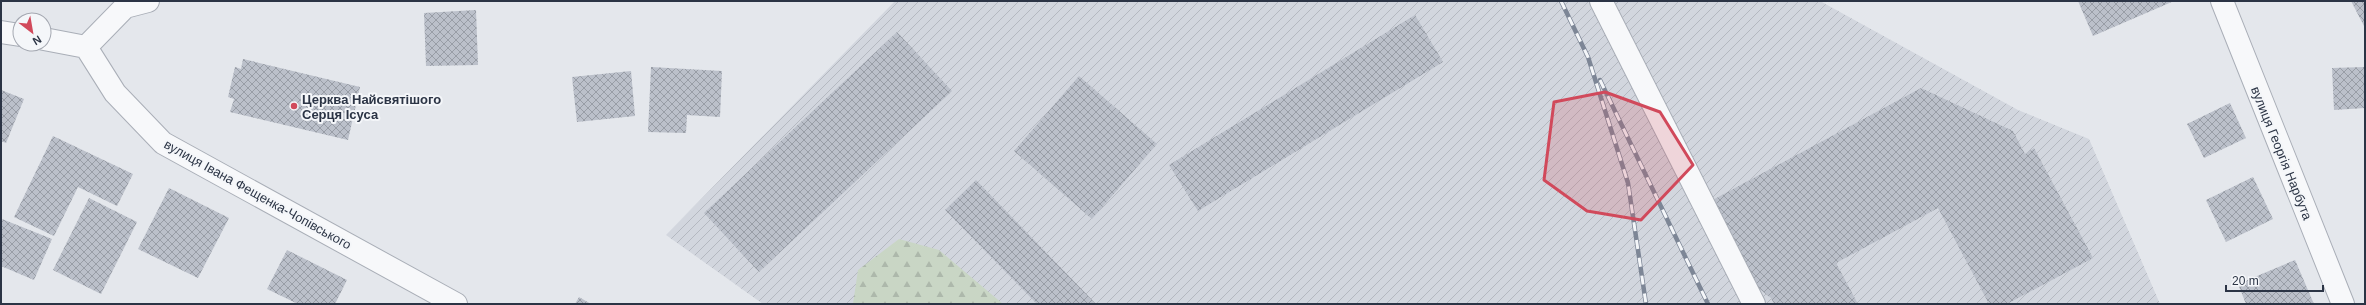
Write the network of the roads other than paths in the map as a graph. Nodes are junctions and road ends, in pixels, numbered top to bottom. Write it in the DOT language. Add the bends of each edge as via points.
graph roads {
  1 [pos="148,1"];
  2 [pos="1601,1"];
  3 [pos="2222,1"];
  4 [pos="1,32"];
  5 [pos="12,34"];
  6 [pos="52,41"];
  7 [pos="86,47"];
  8 [pos="456,304"];
  9 [pos="1754,304"];
  10 [pos="2343,304"];
  1 -- 7 [label="street" via="125,8"];
  2 -- 9 [label="street"];
  3 -- 10 [label="street, вулиця Георгія Нарбута"];
  4 -- 5 [label="street"];
  6 -- 7 [label="street"];
  7 -- 8 [label="street, вулиця Івана Фещенка-Чопівського" via="115,93 163,143"];
}
